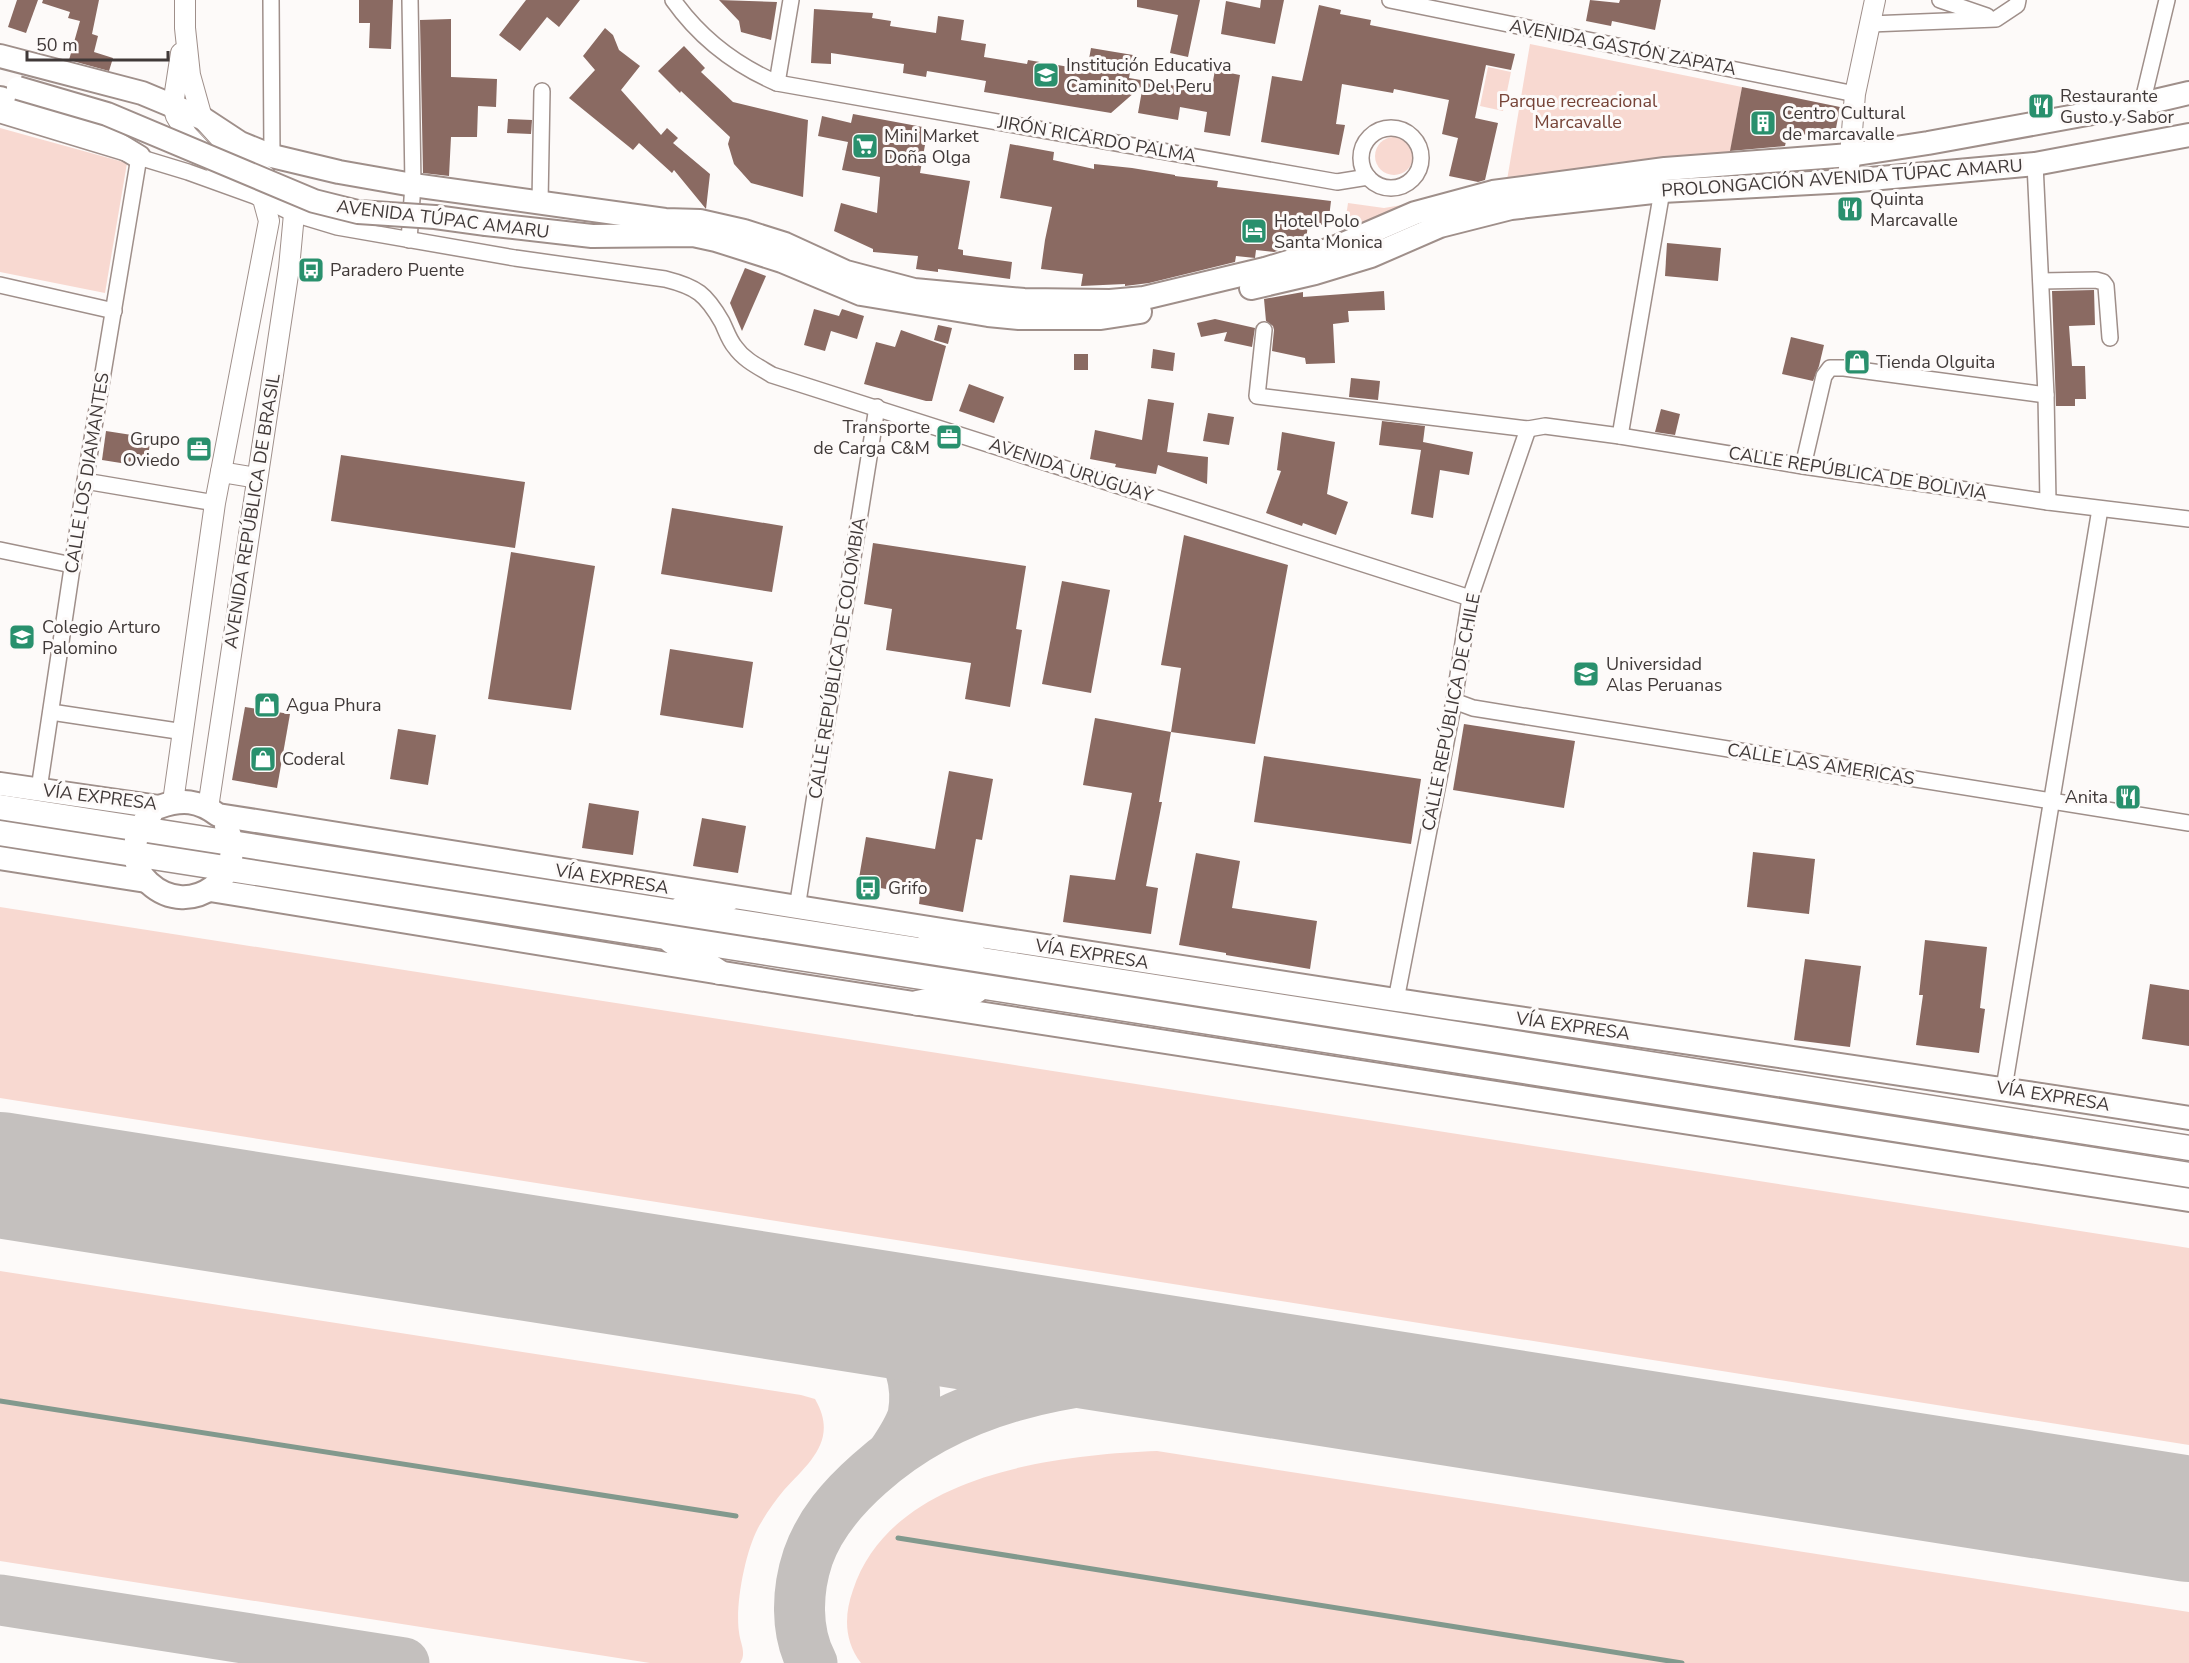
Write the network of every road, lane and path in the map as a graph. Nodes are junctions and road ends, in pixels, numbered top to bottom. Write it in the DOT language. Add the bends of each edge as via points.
graph roads {
  1 [pos="185,0"];
  2 [pos="270,0"];
  3 [pos="410,0"];
  4 [pos="673,0"];
  5 [pos="791,0"];
  6 [pos="1390,0"];
  7 [pos="1875,0"];
  8 [pos="1940,0"];
  9 [pos="2018,0"];
  10 [pos="2167,0"];
  11 [pos="1455,6"];
  12 [pos="1996,19"];
  13 [pos="1870,24"];
  14 [pos="185,28"];
  15 [pos="0,56"];
  16 [pos="180,57"];
  17 [pos="0,70"];
  18 [pos="777,83"];
  19 [pos="10,86"];
  20 [pos="542,91"];
  21 [pos="142,93"];
  22 [pos="2189,93"];
  23 [pos="1855,94"];
  24 [pos="2142,104"];
  25 [pos="173,105"];
  26 [pos="0,115"];
  27 [pos="202,118"];
  28 [pos="2189,135"];
  29 [pos="1850,155"];
  30 [pos="272,156"];
  31 [pos="139,157"];
  32 [pos="2035,164"];
  33 [pos="1368,177"];
  34 [pos="1848,181"];
  35 [pos="413,185"];
  36 [pos="1662,191"];
  37 [pos="263,199"];
  38 [pos="540,201"];
  39 [pos="294,214"];
  40 [pos="486,217"];
  41 [pos="665,220"];
  42 [pos="693,235"];
  43 [pos="409,240"];
  44 [pos="2041,281"];
  45 [pos="0,285"];
  46 [pos="114,311"];
  47 [pos="1264,330"];
  48 [pos="2110,338"];
  49 [pos="2046,395"];
  50 [pos="877,407"];
  51 [pos="1528,429"];
  52 [pos="1620,436"];
  53 [pos="1803,466"];
  54 [pos="221,472"];
  55 [pos="257,478"];
  56 [pos="85,481"];
  57 [pos="2048,502"];
  58 [pos="215,503"];
  59 [pos="2100,509"];
  60 [pos="2189,519"];
  61 [pos="0,550"];
  62 [pos="72,565"];
  63 [pos="1470,598"];
  64 [pos="1454,701"];
  65 [pos="51,712"];
  66 [pos="184,732"];
  67 [pos="0,783"];
  68 [pos="39,789"];
  69 [pos="2051,802"];
  70 [pos="166,804"];
  71 [pos="0,807"];
  72 [pos="213,812"];
  73 [pos="2189,823"];
  74 [pos="139,829"];
  75 [pos="0,833"];
  76 [pos="231,843"];
  77 [pos="135,854"];
  78 [pos="0,858"];
  79 [pos="228,869"];
  80 [pos="146,881"];
  81 [pos="210,890"];
  82 [pos="729,898"];
  83 [pos="797,908"];
  84 [pos="668,911"];
  85 [pos="927,929"];
  86 [pos="664,937"];
  87 [pos="990,961"];
  88 [pos="719,972"];
  89 [pos="989,988"];
  90 [pos="1396,1000"];
  91 [pos="916,1003"];
  92 [pos="2004,1088"];
  93 [pos="2189,1118"];
  94 [pos="2189,1148"];
  95 [pos="2189,1175"];
  96 [pos="2189,1200"];
  1 -- 14 [label="street"];
  2 -- 30 [label="street"];
  3 -- 35 [label="street"];
  4 -- 18 [label="street, JIRÓN RICARDO PALMA" via="712,45 751,72"];
  5 -- 18 [label="street"];
  6 -- 11 [label="street, AVENIDA GASTÓN ZAPATA"];
  7 -- 13 [label="street"];
  8 -- 12 [label="street"];
  9 -- 12 [label="street" via="2017,5"];
  10 -- 24 [label="street"];
  11 -- 23 [label="street, AVENIDA GASTÓN ZAPATA"];
  12 -- 13 [label="street"];
  13 -- 23 [label="street"];
  14 -- 16 [label="street"];
  14 -- 27 [label="street" via="190,75"];
  15 -- 21 [label="main road"];
  16 -- 21 [label="street" via="176,71 165,85"];
  16 -- 25 [label="street"];
  17 -- 19 [label="main road"];
  18 -- 33 [label="street, JIRÓN RICARDO PALMA" via="1337,182"];
  19 -- 31 [label="main road"];
  19 -- 40 [label="main road" via="123,105 336,195"];
  20 -- 38 [label="street"];
  21 -- 25 [label="main road"];
  22 -- 24 [label="main road, PROLONGACIÓN AVENIDA TÚPAC AMARU"];
  23 -- 29 [label="street"];
  24 -- 29 [label="main road, PROLONGACIÓN AVENIDA TÚPAC AMARU"];
  25 -- 27 [label="main road"];
  25 -- 37 [label="street" via="198,148 224,174"];
  26 -- 31 [label="street"];
  27 -- 30 [label="main road" via="240,143"];
  27 -- 39 [label="street" via="265,176"];
  28 -- 32 [label="main road, PROLONGACIÓN AVENIDA TÚPAC AMARU"];
  29 -- 34 [label="street"];
  29 -- 41 [label="main road, PROLONGACIÓN AVENIDA TÚPAC AMARU" via="1665,169 1493,192 1415,213 1334,248 1265,269 1144,298 1110,301 1024,300 914,290 846,272 785,244 744,231 700,221"];
  30 -- 35 [label="main road"];
  31 -- 37 [label="street"];
  31 -- 46 [label="street, CALLE LOS DIAMANTES"];
  32 -- 34 [label="main road, PROLONGACIÓN AVENIDA TÚPAC AMARU"];
  32 -- 44 [label="street"];
  34 -- 36 [label="main road, PROLONGACIÓN AVENIDA TÚPAC AMARU"];
  35 -- 38 [label="main road"];
  35 -- 43 [label="street"];
  36 -- 42 [label="main road, PROLONGACIÓN AVENIDA TÚPAC AMARU" via="1511,208 1440,226 1371,256 1315,273 1161,309 1101,318 988,315 861,294 782,261"];
  36 -- 52 [label="street"];
  37 -- 39 [label="street"];
  37 -- 54 [label="street, AVENIDA REPÚBLICA DE BRASIL" via="269,220"];
  38 -- 41 [label="main road"];
  39 -- 43 [label="street" via="337,227"];
  39 -- 55 [label="street, AVENIDA REPÚBLICA DE BRASIL"];
  40 -- 41 [label="main road, AVENIDA TÚPAC AMARU" via="613,224"];
  40 -- 42 [label="main road, AVENIDA TÚPAC AMARU" via="592,236"];
  43 -- 50 [label="street, AVENIDA URUGUAY" via="689,285 704,297 735,347 751,362 772,375"];
  44 -- 48 [label="street" via="2103,282"];
  44 -- 49 [label="street"];
  45 -- 46 [label="street"];
  46 -- 56 [label="street, CALLE LOS DIAMANTES"];
  47 -- 51 [label="street, CALLE REPÚBLICA DE BOLIVIA" via="1257,396"];
  49 -- 53 [label="street" via="1830,368 1824,376"];
  49 -- 57 [label="street"];
  50 -- 63 [label="street, AVENIDA URUGUAY"];
  50 -- 83 [label="street, CALLE REPÚBLICA DE COLOMBIA"];
  51 -- 52 [label="street, CALLE REPÚBLICA DE BOLIVIA" via="1545,426"];
  51 -- 63 [label="street, CALLE REPÚBLICA DE CHILE"];
  52 -- 53 [label="street, CALLE REPÚBLICA DE BOLIVIA"];
  53 -- 57 [label="street, CALLE REPÚBLICA DE BOLIVIA"];
  54 -- 55 [label="street"];
  54 -- 58 [label="street, AVENIDA REPÚBLICA DE BRASIL"];
  55 -- 72 [label="street, AVENIDA REPÚBLICA DE BRASIL"];
  56 -- 58 [label="street"];
  56 -- 62 [label="street, CALLE LOS DIAMANTES"];
  57 -- 59 [label="street, CALLE REPÚBLICA DE BOLIVIA"];
  58 -- 66 [label="street, AVENIDA REPÚBLICA DE BRASIL"];
  59 -- 60 [label="street, CALLE REPÚBLICA DE BOLIVIA"];
  59 -- 69 [label="street"];
  61 -- 62 [label="street"];
  62 -- 65 [label="street, CALLE LOS DIAMANTES"];
  63 -- 64 [label="street, CALLE REPÚBLICA DE CHILE"];
  64 -- 69 [label="street, CALLE LAS AMERICAS" via="1473,708"];
  64 -- 90 [label="street, CALLE REPÚBLICA DE CHILE"];
  65 -- 66 [label="street"];
  65 -- 68 [label="street, CALLE LOS DIAMANTES"];
  66 -- 70 [label="street, AVENIDA REPÚBLICA DE BRASIL"];
  67 -- 68 [label="main road, VÍA EXPRESA"];
  68 -- 70 [label="main road, VÍA EXPRESA"];
  69 -- 73 [label="street, CALLE LAS AMERICAS"];
  69 -- 92 [label="street"];
  70 -- 72 [label="main road, VÍA EXPRESA" via="197,803"];
  70 -- 74 [label="main road" via="148,816"];
  71 -- 74 [label="main road, VÍA EXPRESA"];
  72 -- 76 [label="main road" via="224,824"];
  72 -- 82 [label="main road, VÍA EXPRESA"];
  74 -- 76 [label="main road, VÍA EXPRESA"];
  74 -- 77 [label="main road"];
  75 -- 77 [label="main road"];
  76 -- 79 [label="main road"];
  76 -- 84 [label="main road, VÍA EXPRESA"];
  77 -- 79 [label="main road"];
  77 -- 80 [label="main road"];
  78 -- 80 [label="main road"];
  79 -- 81 [label="main road"];
  79 -- 86 [label="main road"];
  80 -- 81 [label="main road" via="170,896 184,898"];
  81 -- 88 [label="main road"];
  82 -- 83 [label="main road, VÍA EXPRESA"];
  82 -- 84 [label="main road"];
  83 -- 85 [label="main road, VÍA EXPRESA"];
  84 -- 87 [label="main road, VÍA EXPRESA"];
  85 -- 87 [label="main road"];
  85 -- 90 [label="main road, VÍA EXPRESA"];
  86 -- 88 [label="main road"];
  86 -- 89 [label="main road"];
  87 -- 94 [label="main road, VÍA EXPRESA"];
  88 -- 91 [label="main road"];
  89 -- 91 [label="main road"];
  89 -- 95 [label="main road"];
  90 -- 92 [label="main road, VÍA EXPRESA"];
  91 -- 96 [label="main road"];
  92 -- 93 [label="main road, VÍA EXPRESA"];
}
